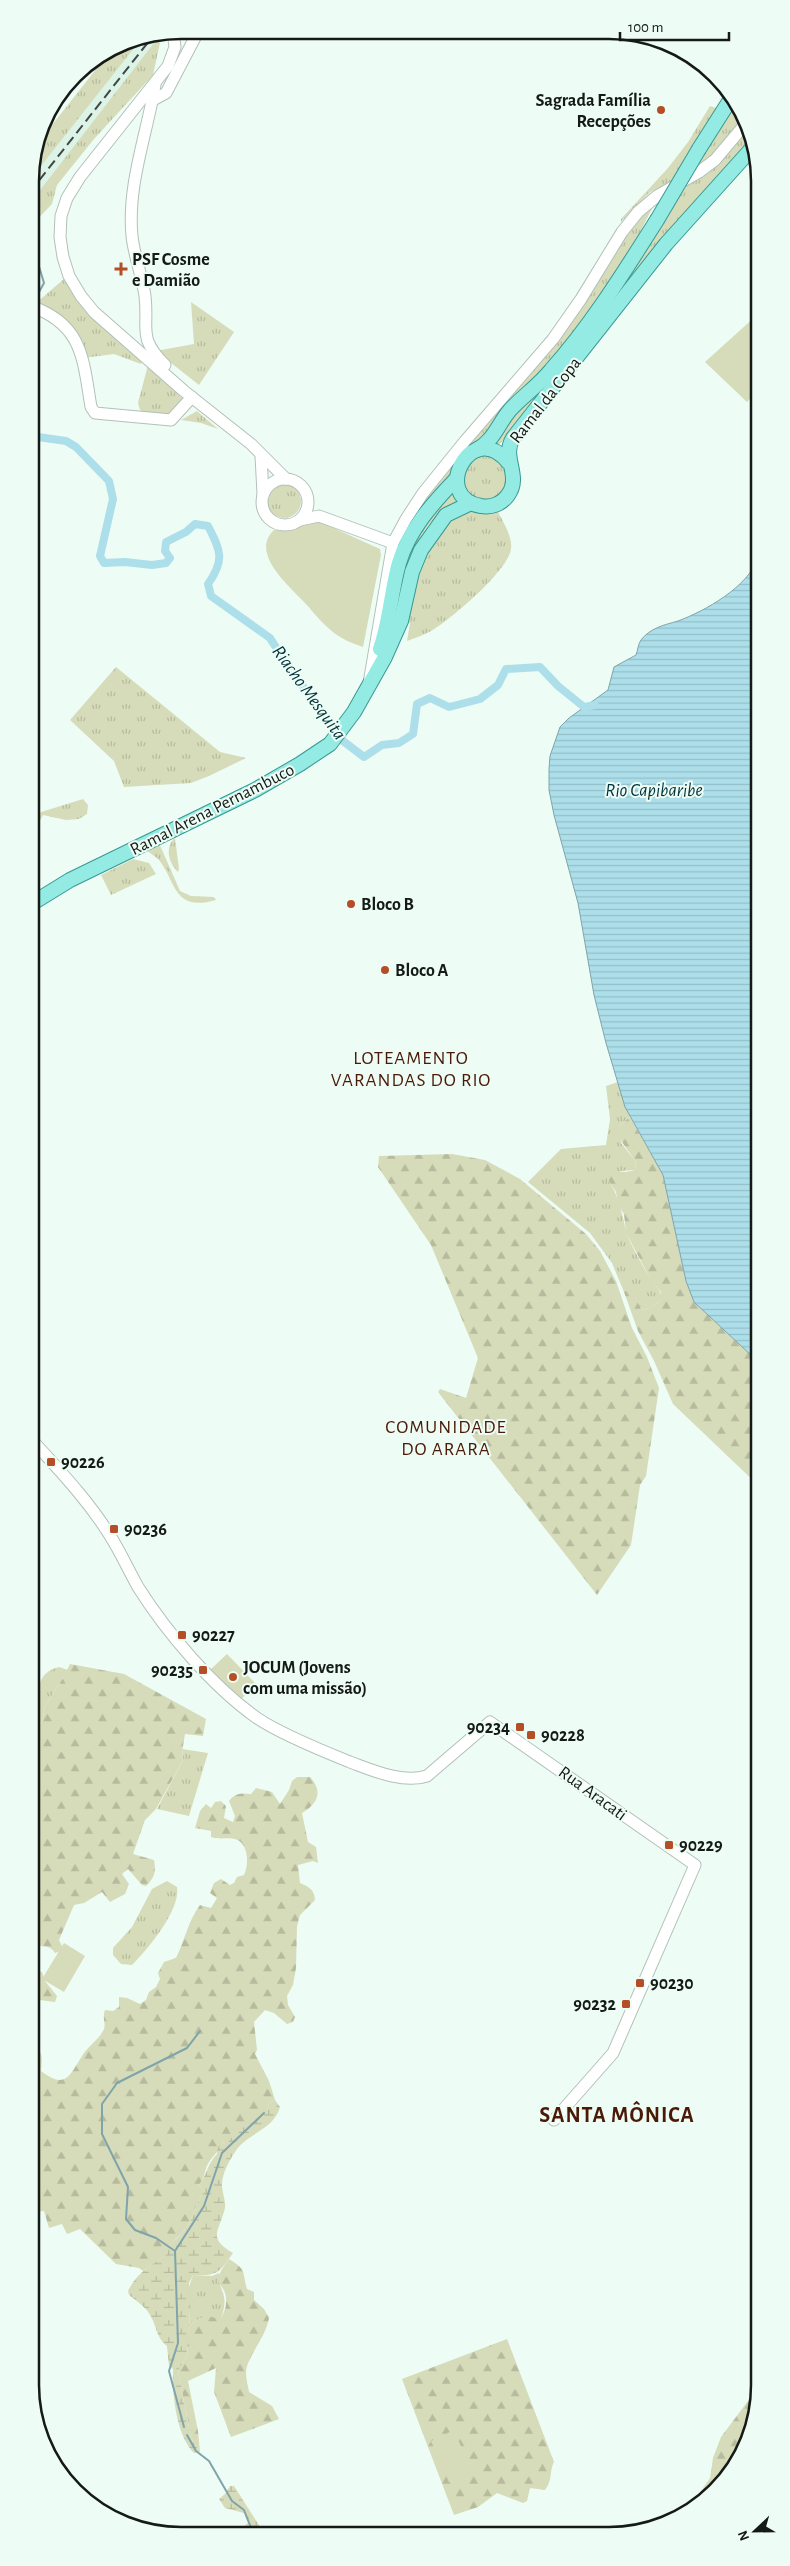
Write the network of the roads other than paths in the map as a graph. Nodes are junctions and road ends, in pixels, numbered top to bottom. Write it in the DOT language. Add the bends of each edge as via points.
graph roads {
  1 [pos="175,39"];
  2 [pos="193,39"];
  3 [pos="156,84"];
  4 [pos="153,100"];
  5 [pos="728,104"];
  6 [pos="128,118"];
  7 [pos="146,128"];
  8 [pos="741,129"];
  9 [pos="749,152"];
  10 [pos="39,309"];
  11 [pos="145,336"];
  12 [pos="134,346"];
  13 [pos="188,394"];
  14 [pos="474,451"];
  15 [pos="261,456"];
  16 [pos="457,459"];
  17 [pos="510,463"];
  18 [pos="456,478"];
  19 [pos="286,479"];
  20 [pos="263,496"];
  21 [pos="308,499"];
  22 [pos="471,503"];
  23 [pos="319,516"];
  24 [pos="300,520"];
  25 [pos="393,543"];
  26 [pos="381,631"];
  27 [pos="368,686"];
  28 [pos="39,899"];
  29 [pos="39,1448"];
  30 [pos="554,2120"];
  1 -- 3 [label="street" via="172,58"];
  2 -- 4 [label="street" via="166,93"];
  3 -- 4 [label="street"];
  3 -- 6 [label="street"];
  4 -- 7 [label="street"];
  5 -- 14 [label="main road, Ramal da Copa, bridge" via="610,295 550,372 509,411 493,437"];
  6 -- 7 [label="street"];
  6 -- 12 [label="street" via="67,198 61,216 60,237 67,269 80,296"];
  7 -- 11 [label="street" via="131,221 146,304"];
  8 -- 16 [label="street, Ramal da Copa" via="715,160 657,196 638,212 553,339"];
  9 -- 17 [label="main road, Ramal da Copa" via="666,244 518,432 508,448"];
  10 -- 13 [label="street" via="67,326 75,338 95,413 171,420"];
  11 -- 12 [label="street"];
  11 -- 13 [label="street" via="152,352"];
  12 -- 13 [label="street"];
  13 -- 15 [label="street" via="251,444"];
  14 -- 16 [label="main road"];
  14 -- 17 [label="main road" via="499,452"];
  15 -- 19 [label="street"];
  15 -- 20 [label="street"];
  16 -- 18 [label="main road"];
  16 -- 25 [label="street, Ramal da Copa" via="424,492"];
  17 -- 22 [label="main road, Ramal da Copa" via="514,479 508,495 495,505"];
  18 -- 22 [label="main road" via="461,493"];
  18 -- 26 [label="main road" via="424,514 406,544"];
  19 -- 20 [label="street" via="271,483"];
  19 -- 21 [label="street" via="301,485"];
  20 -- 24 [label="street" via="264,511 273,522 287,526"];
  21 -- 23 [label="street"];
  21 -- 24 [label="street" via="305,514"];
  22 -- 27 [label="main road, Ramal da Copa" via="446,515 421,550 412,572 401,621"];
  23 -- 24 [label="street"];
  23 -- 25 [label="street"];
  25 -- 26 [label="street"];
  26 -- 27 [label="main road"];
  27 -- 28 [label="main road, Ramal Arena Pernambuco" via="354,712 330,744 315,755 255,790 70,880"];
  29 -- 30 [label="street, Rua Aracati" via="85,1500 109,1534 138,1587 203,1670 258,1719 330,1754 387,1774 414,1779 427,1776 490,1722 696,1865 613,2054"];
}
